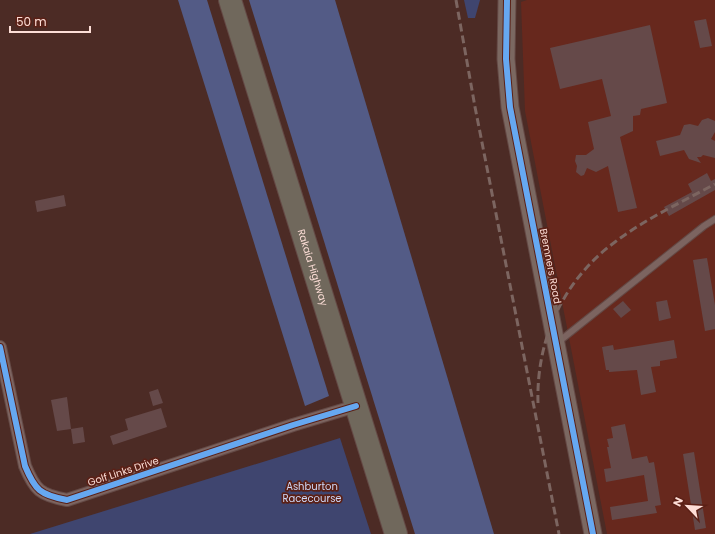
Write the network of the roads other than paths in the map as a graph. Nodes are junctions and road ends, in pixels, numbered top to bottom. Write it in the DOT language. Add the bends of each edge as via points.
graph roads {
  1 [pos="230,0"];
  2 [pos="508,0"];
  3 [pos="715,219"];
  4 [pos="556,343"];
  5 [pos="0,347"];
  6 [pos="356,406"];
  7 [pos="396,534"];
  8 [pos="593,534"];
  1 -- 6 [label="highway, Rakaia Highway"];
  2 -- 4 [label="street, Bremners Road" via="506,59 510,107"];
  3 -- 4 [label="lane"];
  4 -- 8 [label="street, Bremners Road"];
  5 -- 6 [label="street, Golf Links Drive" via="25,466 32,484 49,497 67,500"];
  6 -- 7 [label="highway, Rakaia Highway"];
}
